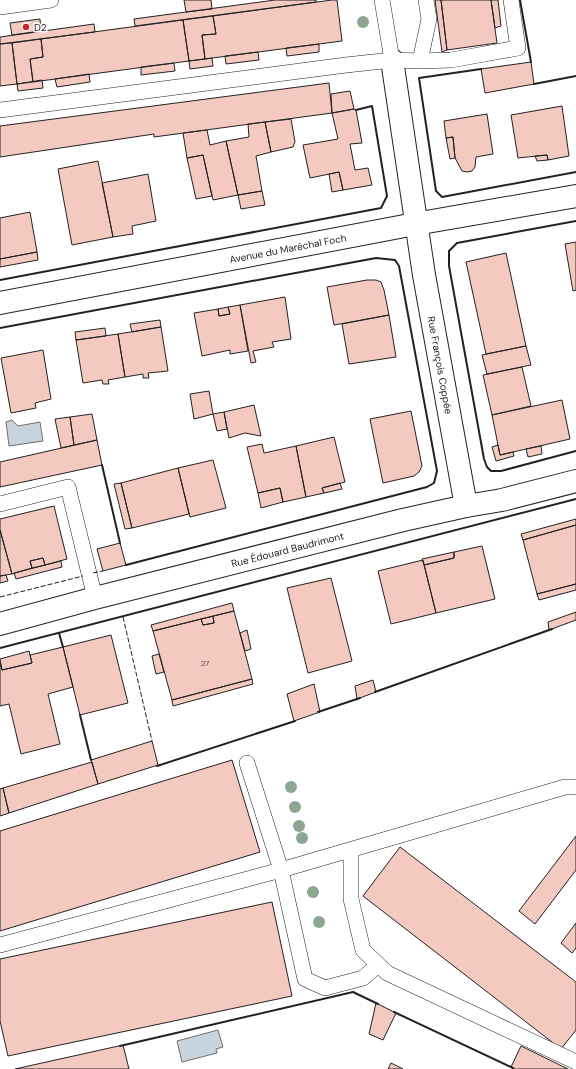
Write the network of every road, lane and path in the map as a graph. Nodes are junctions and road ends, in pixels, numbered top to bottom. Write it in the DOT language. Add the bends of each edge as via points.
graph roads {
  1 [pos="51,0"];
  2 [pos="382,0"];
  3 [pos="426,0"];
  4 [pos="511,0"];
  5 [pos="0,7"];
  6 [pos="392,60"];
  7 [pos="420,61"];
  8 [pos="0,110"];
  9 [pos="576,196"];
  10 [pos="415,224"];
  11 [pos="0,303"];
  12 [pos="576,481"];
  13 [pos="0,504"];
  14 [pos="466,506"];
  15 [pos="95,598"];
  16 [pos="0,624"];
  17 [pos="247,763"];
  18 [pos="576,787"];
  19 [pos="351,850"];
  20 [pos="281,870"];
  21 [pos="0,945"];
  22 [pos="378,965"];
  23 [pos="576,1062"];
  1 -- 5 [label="lane"];
  2 -- 6 [label="lane"];
  3 -- 7 [label="lane" via="429,19"];
  4 -- 7 [label="lane" via="518,48 451,60"];
  6 -- 7 [label="lane"];
  6 -- 8 [label="lane"];
  6 -- 10 [label="street, Rue François Coppée"];
  9 -- 10 [label="street, Avenue du Maréchal Foch"];
  10 -- 11 [label="street, Avenue du Maréchal Foch"];
  10 -- 14 [label="street, Rue François Coppée"];
  12 -- 14 [label="street, Rue Édouard Baudrimont" via="502,500"];
  13 -- 15 [label="lane" via="68,487"];
  14 -- 15 [label="street, Rue Édouard Baudrimont"];
  15 -- 16 [label="street, Rue Édouard Baudrimont"];
  17 -- 20 [label="lane"];
  18 -- 19 [label="lane" via="565,787"];
  19 -- 20 [label="lane"];
  19 -- 22 [label="lane" via="351,899 363,950"];
  20 -- 21 [label="lane"];
  20 -- 22 [label="lane" via="305,980 325,988 363,978"];
  22 -- 23 [label="lane" via="387,973"];
}
